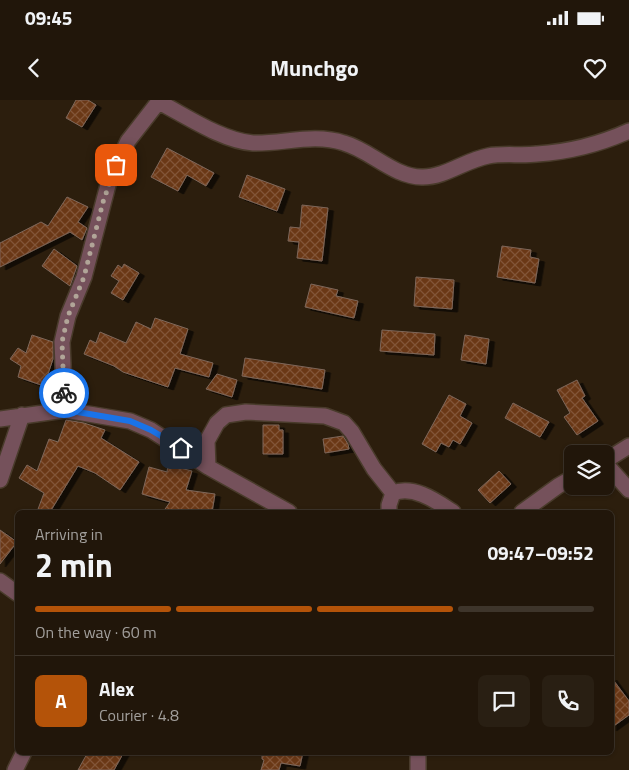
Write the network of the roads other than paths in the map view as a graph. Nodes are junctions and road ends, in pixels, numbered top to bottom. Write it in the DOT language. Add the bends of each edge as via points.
graph roads {
  1 [pos="160,101"];
  2 [pos="629,131"];
  3 [pos="66,410"];
  4 [pos="22,416"];
  5 [pos="0,419"];
  6 [pos="629,446"];
  7 [pos="614,456"];
  8 [pos="208,467"];
  9 [pos="614,472"];
  10 [pos="0,480"];
  11 [pos="564,483"];
  12 [pos="629,490"];
  13 [pos="393,493"];
  14 [pos="285,510"];
  15 [pos="389,510"];
  16 [pos="450,510"];
  17 [pos="523,510"];
  18 [pos="0,581"];
  19 [pos="15,592"];
  20 [pos="22,755"];
  21 [pos="418,755"];
  22 [pos="15,770"];
  23 [pos="418,770"];
  1 -- 2 [label="street" via="237,140 253,143 330,139 356,147 394,169 423,178 488,156 558,152"];
  1 -- 3 [label="street" via="128,141 109,181 84,277 68,316 62,342"];
  3 -- 4 [label="street"];
  3 -- 8 [label="street" via="137,424"];
  4 -- 5 [label="street"];
  4 -- 10 [label="street"];
  6 -- 7 [label="street"];
  8 -- 13 [label="street" via="208,441 216,423 226,415 246,412 325,416 344,423 352,432"];
  8 -- 14 [label="street"];
  9 -- 12 [label="street"];
  11 -- 17 [label="street"];
  13 -- 15 [label="street"];
  13 -- 16 [label="street" via="403,489 414,492"];
  18 -- 19 [label="street"];
  20 -- 22 [label="street"];
  21 -- 23 [label="street"];
}
